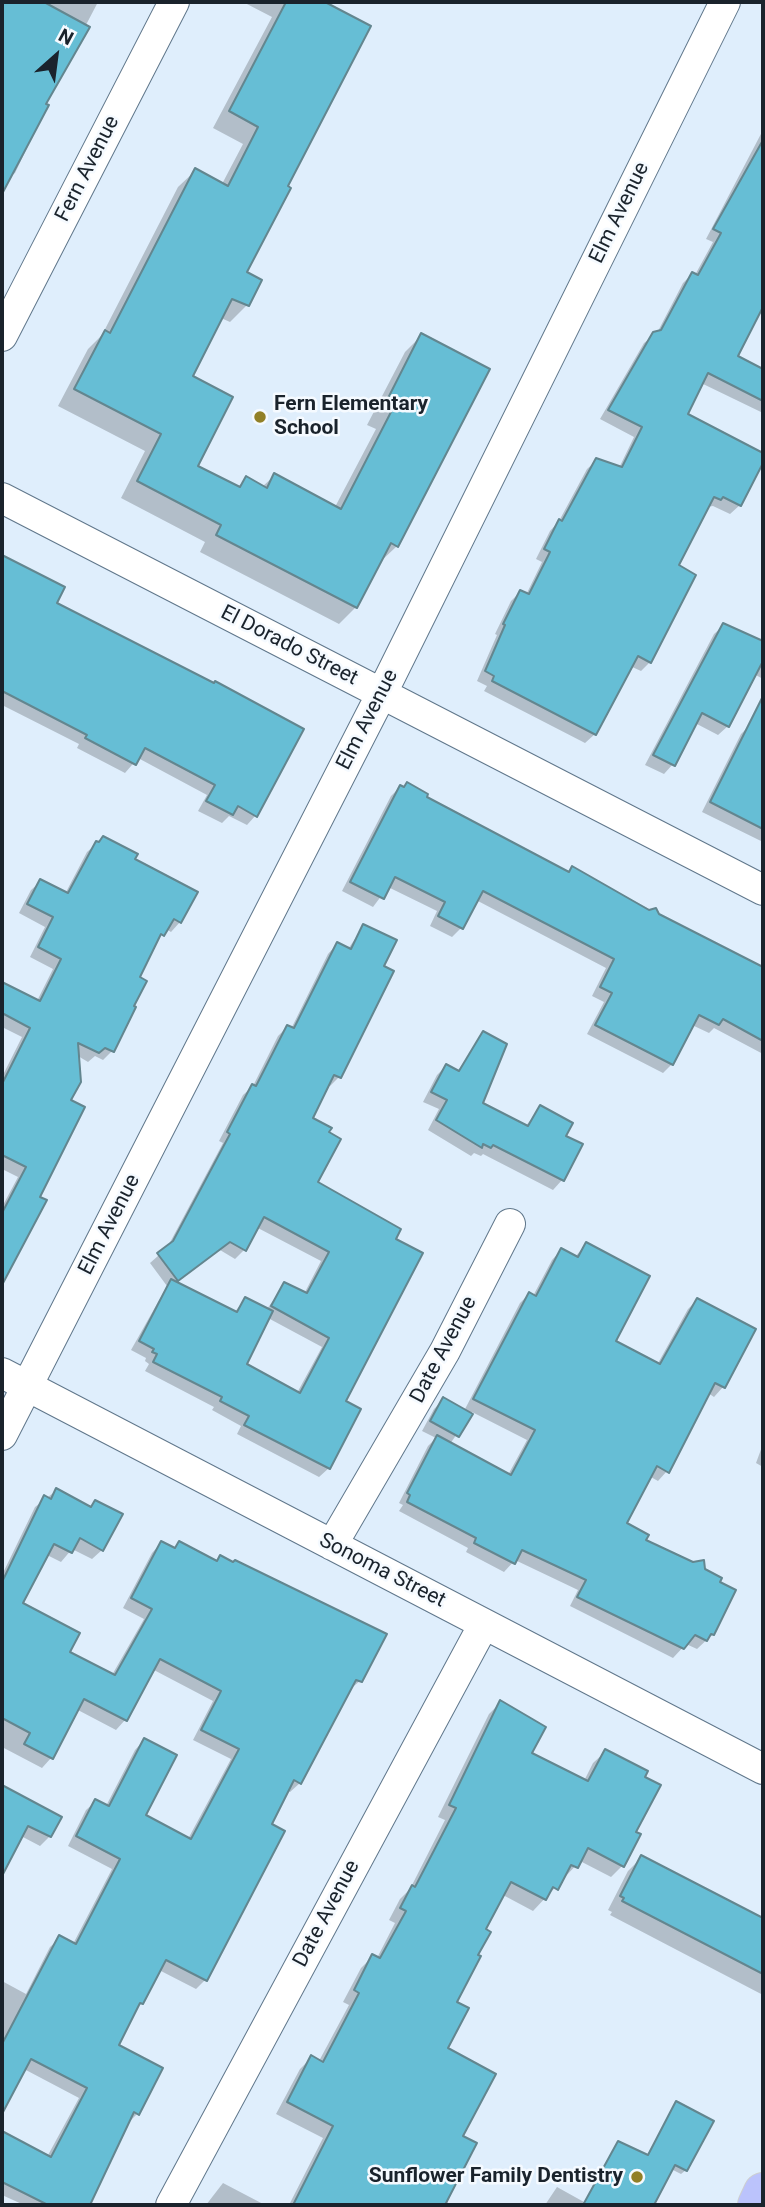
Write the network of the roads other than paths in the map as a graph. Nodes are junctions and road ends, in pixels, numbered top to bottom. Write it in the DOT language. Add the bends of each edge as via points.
graph roads {
  1 [pos="174,2"];
  2 [pos="725,2"];
  3 [pos="2,336"];
  4 [pos="2,498"];
  5 [pos="382,693"];
  6 [pos="763,890"];
  7 [pos="510,1224"];
  8 [pos="15,1380"];
  9 [pos="2,1435"];
  10 [pos="332,1545"];
  11 [pos="484,1624"];
  12 [pos="763,1769"];
  13 [pos="763,2192"];
  14 [pos="171,2205"];
  15 [pos="757,2205"];
  1 -- 3 [label="street, Fern Avenue"];
  2 -- 5 [label="street, Elm Avenue"];
  4 -- 5 [label="street, El Dorado Street"];
  5 -- 6 [label="street, El Dorado Street"];
  5 -- 8 [label="street, Elm Avenue"];
  7 -- 10 [label="street, Date Avenue" via="445,1352"];
  8 -- 9 [label="street, Elm Avenue"];
  8 -- 10 [label="street, Sonoma Street"];
  10 -- 11 [label="street, Sonoma Street"];
  11 -- 12 [label="street, Sonoma Street"];
  11 -- 14 [label="street, Date Avenue"];
  13 -- 15 [label="main road"];
}
